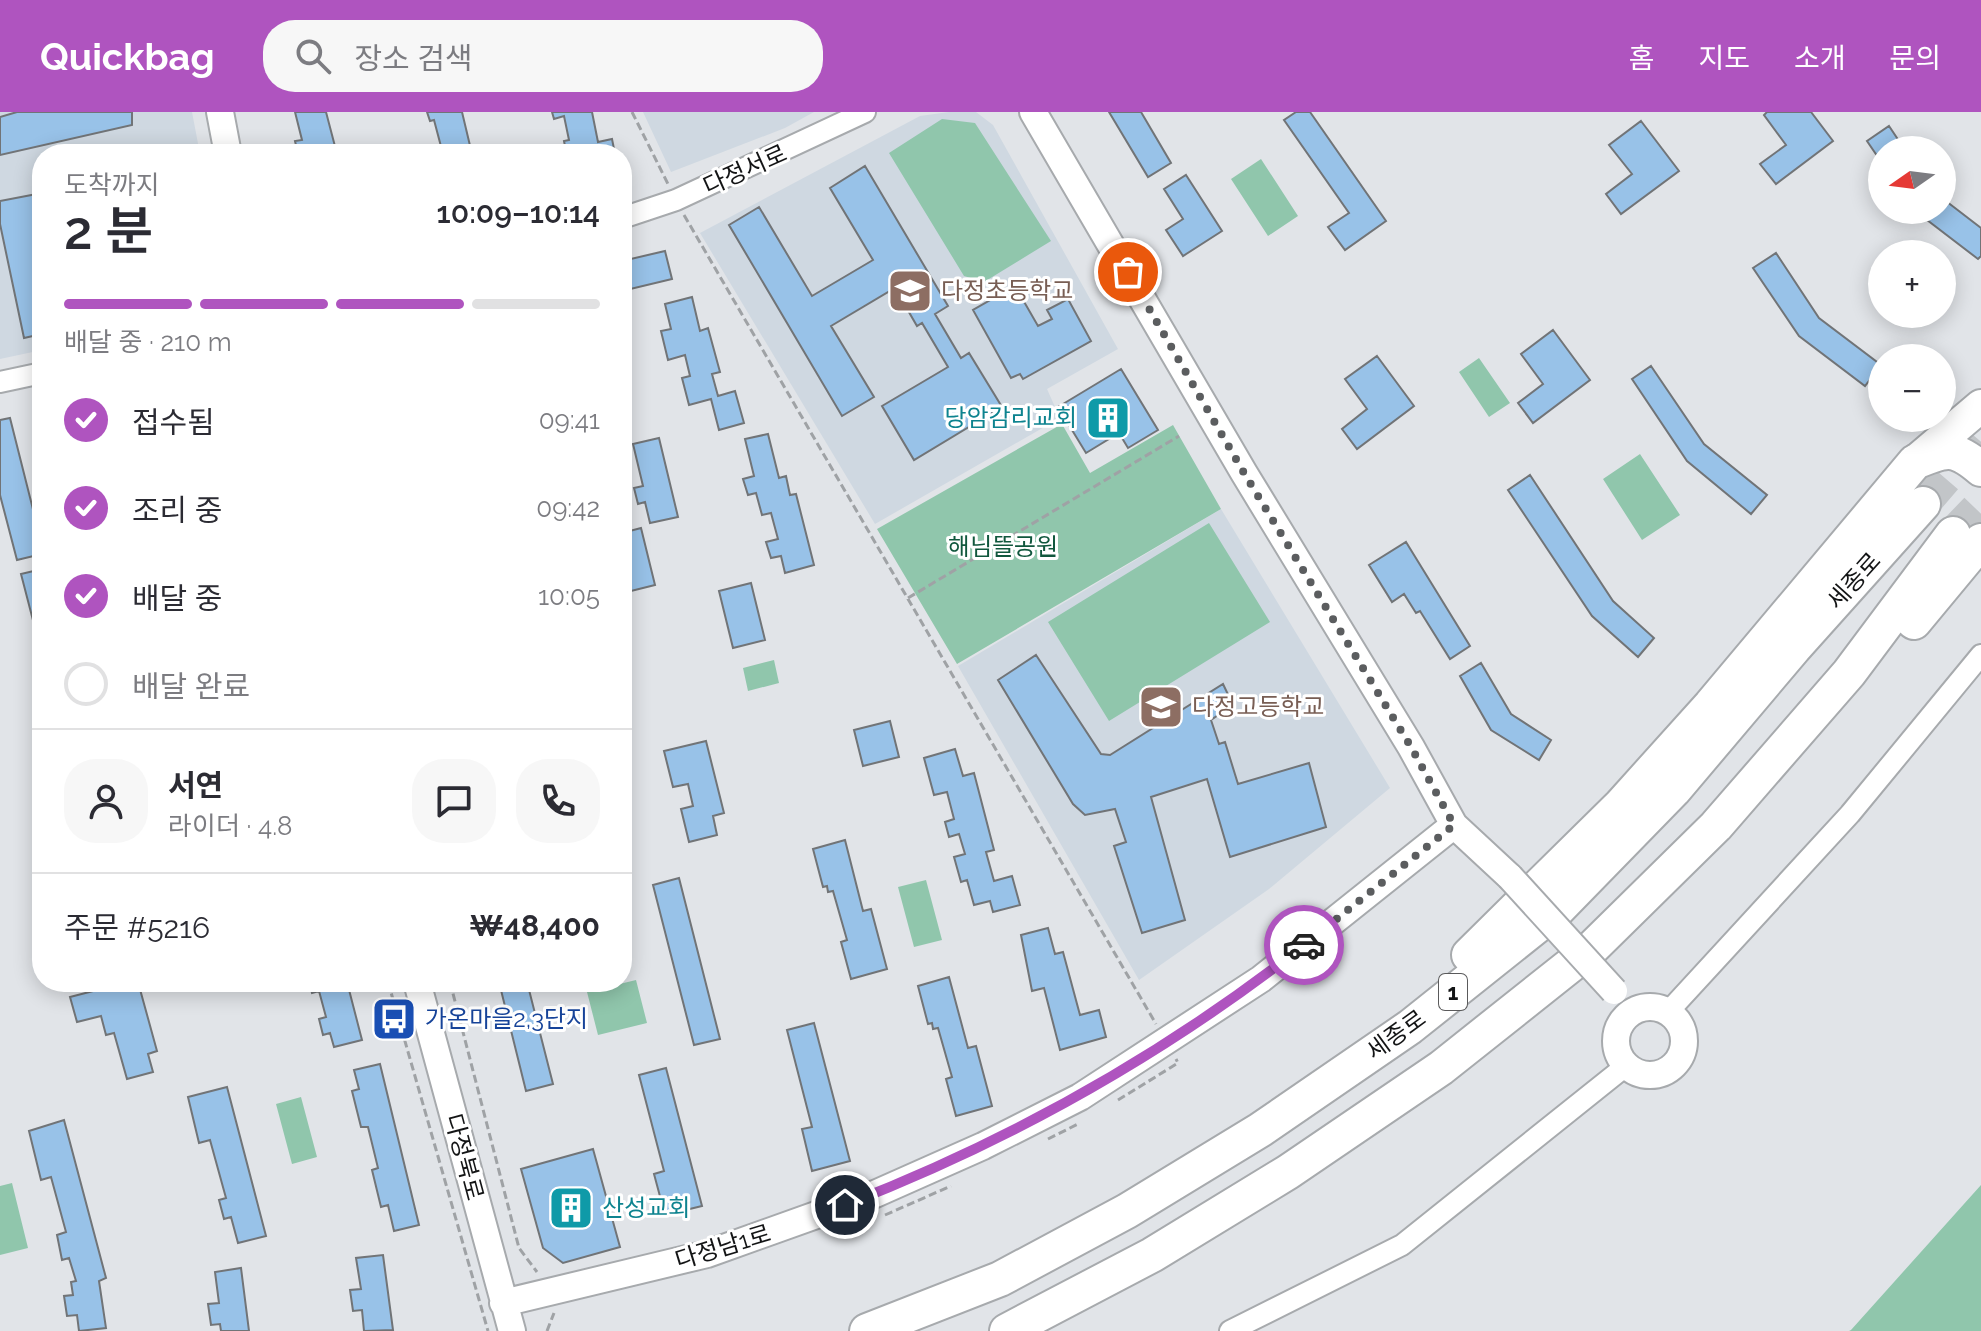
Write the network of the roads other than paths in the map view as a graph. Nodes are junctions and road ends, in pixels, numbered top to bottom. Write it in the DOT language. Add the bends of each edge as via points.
graph roads {
  1 [pos="220,112"];
  2 [pos="865,112"];
  3 [pos="1013,112"];
  4 [pos="1033,112"];
  5 [pos="226,144"];
  6 [pos="1067,169"];
  7 [pos="632,215"];
  8 [pos="32,375"];
  9 [pos="0,382"];
  10 [pos="1981,406"];
  11 [pos="1915,462"];
  12 [pos="1981,469"];
  13 [pos="1923,504"];
  14 [pos="1967,537"];
  15 [pos="1981,655"];
  16 [pos="1454,825"];
  17 [pos="420,992"];
  18 [pos="1668,1012"];
  19 [pos="1630,1014"];
  20 [pos="1627,1065"];
  21 [pos="1333,1079"];
  22 [pos="503,1303"];
  23 [pos="512,1331"];
  24 [pos="867,1331"];
  25 [pos="1007,1331"];
  26 [pos="1230,1331"];
  1 -- 5 [label="street"];
  2 -- 7 [label="street, 다정서로" via="676,200"];
  3 -- 6 [label="street"];
  4 -- 6 [label="street"];
  6 -- 16 [label="street"];
  8 -- 9 [label="street"];
  10 -- 11 [label="main road"];
  11 -- 12 [label="highway" via="1943,450 1964,454"];
  11 -- 21 [label="highway" via="1621,805 1427,997"];
  13 -- 21 [label="highway, 세종로 / 1" via="1674,790 1558,909 1410,1027"];
  14 -- 25 [label="highway, 세종로 / 1" via="1726,814 1592,948 1441,1068 1288,1172 1152,1255"];
  15 -- 18 [label="street" via="1850,814"];
  16 -- 19 [label="street, bridge" via="1510,877"];
  16 -- 22 [label="street, 다정남1로" via="1261,979 1080,1097 983,1146 875,1194 733,1246"];
  17 -- 22 [label="street, 다정북로"];
  18 -- 19 [label="street" via="1646,1007"];
  18 -- 20 [label="street" via="1682,1028 1679,1060 1651,1075"];
  19 -- 20 [label="street" via="1617,1037"];
  20 -- 26 [label="street" via="1402,1245"];
  21 -- 24 [label="highway, 세종로 / 1" via="1127,1211 1000,1279"];
  22 -- 23 [label="street, 다정북로"];
}
